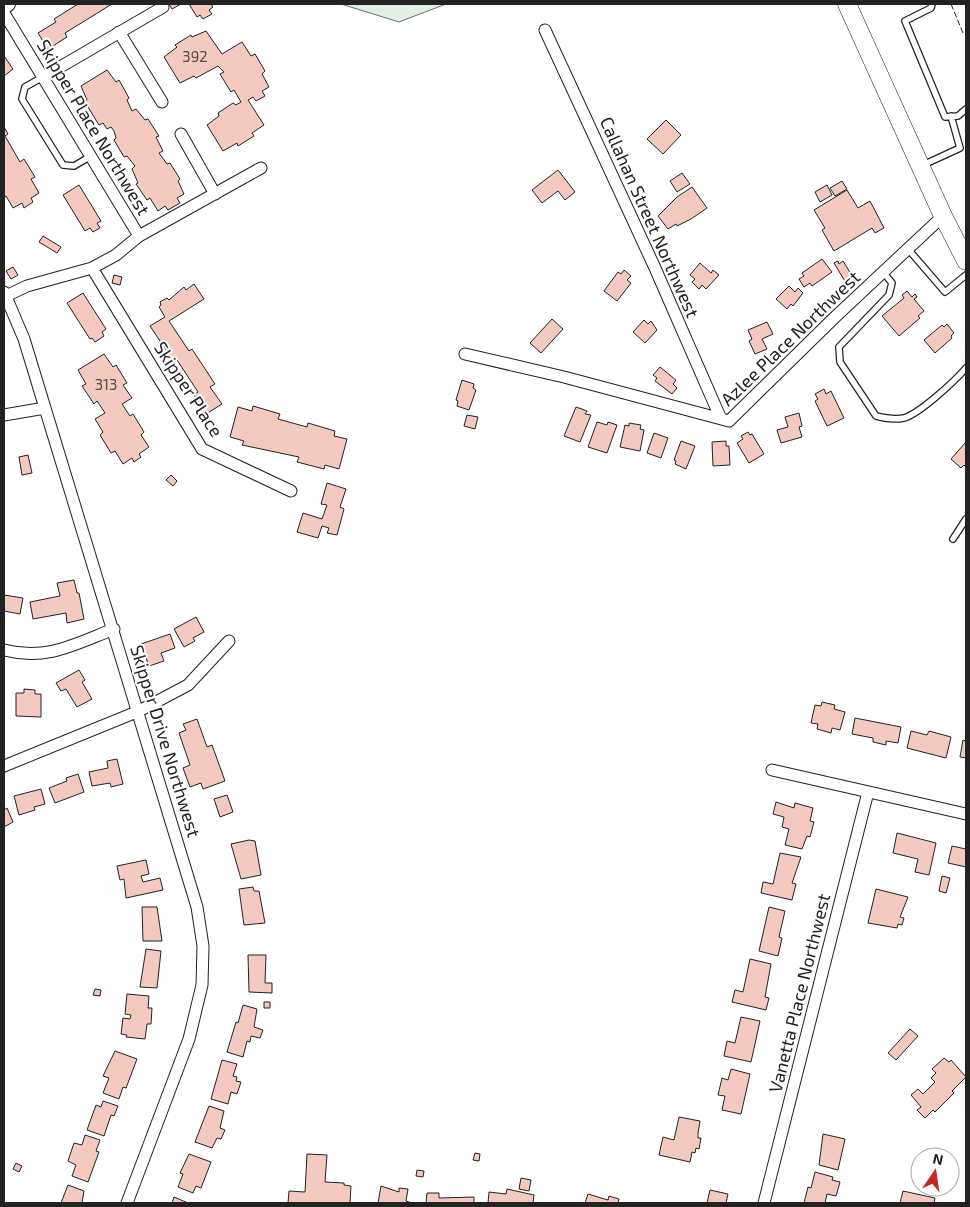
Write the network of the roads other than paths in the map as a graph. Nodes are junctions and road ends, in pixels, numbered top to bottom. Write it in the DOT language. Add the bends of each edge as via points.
graph roads {
  1 [pos="8,4"];
  2 [pos="847,4"];
  3 [pos="932,4"];
  4 [pos="163,7"];
  5 [pos="4,8"];
  6 [pos="4,13"];
  7 [pos="545,30"];
  8 [pos="119,32"];
  9 [pos="43,77"];
  10 [pos="162,102"];
  11 [pos="966,109"];
  12 [pos="948,116"];
  13 [pos="181,134"];
  14 [pos="90,156"];
  15 [pos="920,167"];
  16 [pos="261,168"];
  17 [pos="215,194"];
  18 [pos="942,216"];
  19 [pos="139,236"];
  20 [pos="908,249"];
  21 [pos="966,261"];
  22 [pos="92,268"];
  23 [pos="883,272"];
  24 [pos="966,275"];
  25 [pos="5,294"];
  26 [pos="465,354"];
  27 [pos="966,368"];
  28 [pos="45,408"];
  29 [pos="4,415"];
  30 [pos="721,419"];
  31 [pos="291,491"];
  32 [pos="966,519"];
  33 [pos="953,539"];
  34 [pos="114,629"];
  35 [pos="229,641"];
  36 [pos="4,650"];
  37 [pos="139,712"];
  38 [pos="4,766"];
  39 [pos="772,770"];
  40 [pos="868,792"];
  41 [pos="966,814"];
  42 [pos="127,1203"];
  43 [pos="764,1203"];
  1 -- 5 [label="street"];
  2 -- 15 [label="main road"];
  3 -- 12 [label="lane" via="931,8 906,21"];
  4 -- 8 [label="street"];
  6 -- 9 [label="street, Skipper Place Northwest"];
  7 -- 30 [label="street, Callahan Street Northwest"];
  8 -- 9 [label="street"];
  8 -- 10 [label="street"];
  9 -- 14 [label="street, Skipper Place Northwest"];
  9 -- 14 [label="lane" via="25,87 22,99 63,165 74,166"];
  11 -- 12 [label="lane" via="958,116"];
  12 -- 15 [label="lane" via="960,148"];
  13 -- 17 [label="street"];
  14 -- 19 [label="street, Skipper Place Northwest"];
  15 -- 18 [label="main road"];
  16 -- 17 [label="street"];
  17 -- 19 [label="street"];
  18 -- 20 [label="street, Azlee Place Northwest"];
  18 -- 21 [label="main road"];
  19 -- 22 [label="street, Skipper Place Northwest" via="116,255"];
  20 -- 23 [label="street, Azlee Place Northwest"];
  20 -- 24 [label="lane" via="945,292"];
  22 -- 25 [label="street, Skipper Place Northwest"];
  22 -- 31 [label="street, Skipper Place" via="202,449"];
  23 -- 27 [label="lane" via="892,283 889,295 839,347 838,352 840,362 876,416 906,418 941,393"];
  23 -- 30 [label="street, Azlee Place Northwest" via="729,422"];
  25 -- 28 [label="street, Skipper Drive Northwest" via="24,339"];
  26 -- 30 [label="street, Azlee Place Northwest"];
  28 -- 29 [label="street"];
  28 -- 34 [label="street, Skipper Drive Northwest"];
  32 -- 33 [label="lane"];
  34 -- 36 [label="street" via="54,652 21,654"];
  34 -- 37 [label="street, Skipper Drive Northwest"];
  35 -- 37 [label="street" via="188,685"];
  37 -- 38 [label="street"];
  37 -- 42 [label="street, Skipper Drive Northwest" via="198,907 203,946 202,985 197,1012"];
  39 -- 40 [label="street"];
  40 -- 41 [label="street"];
  40 -- 43 [label="street, Vanetta Place Northwest"];
}
